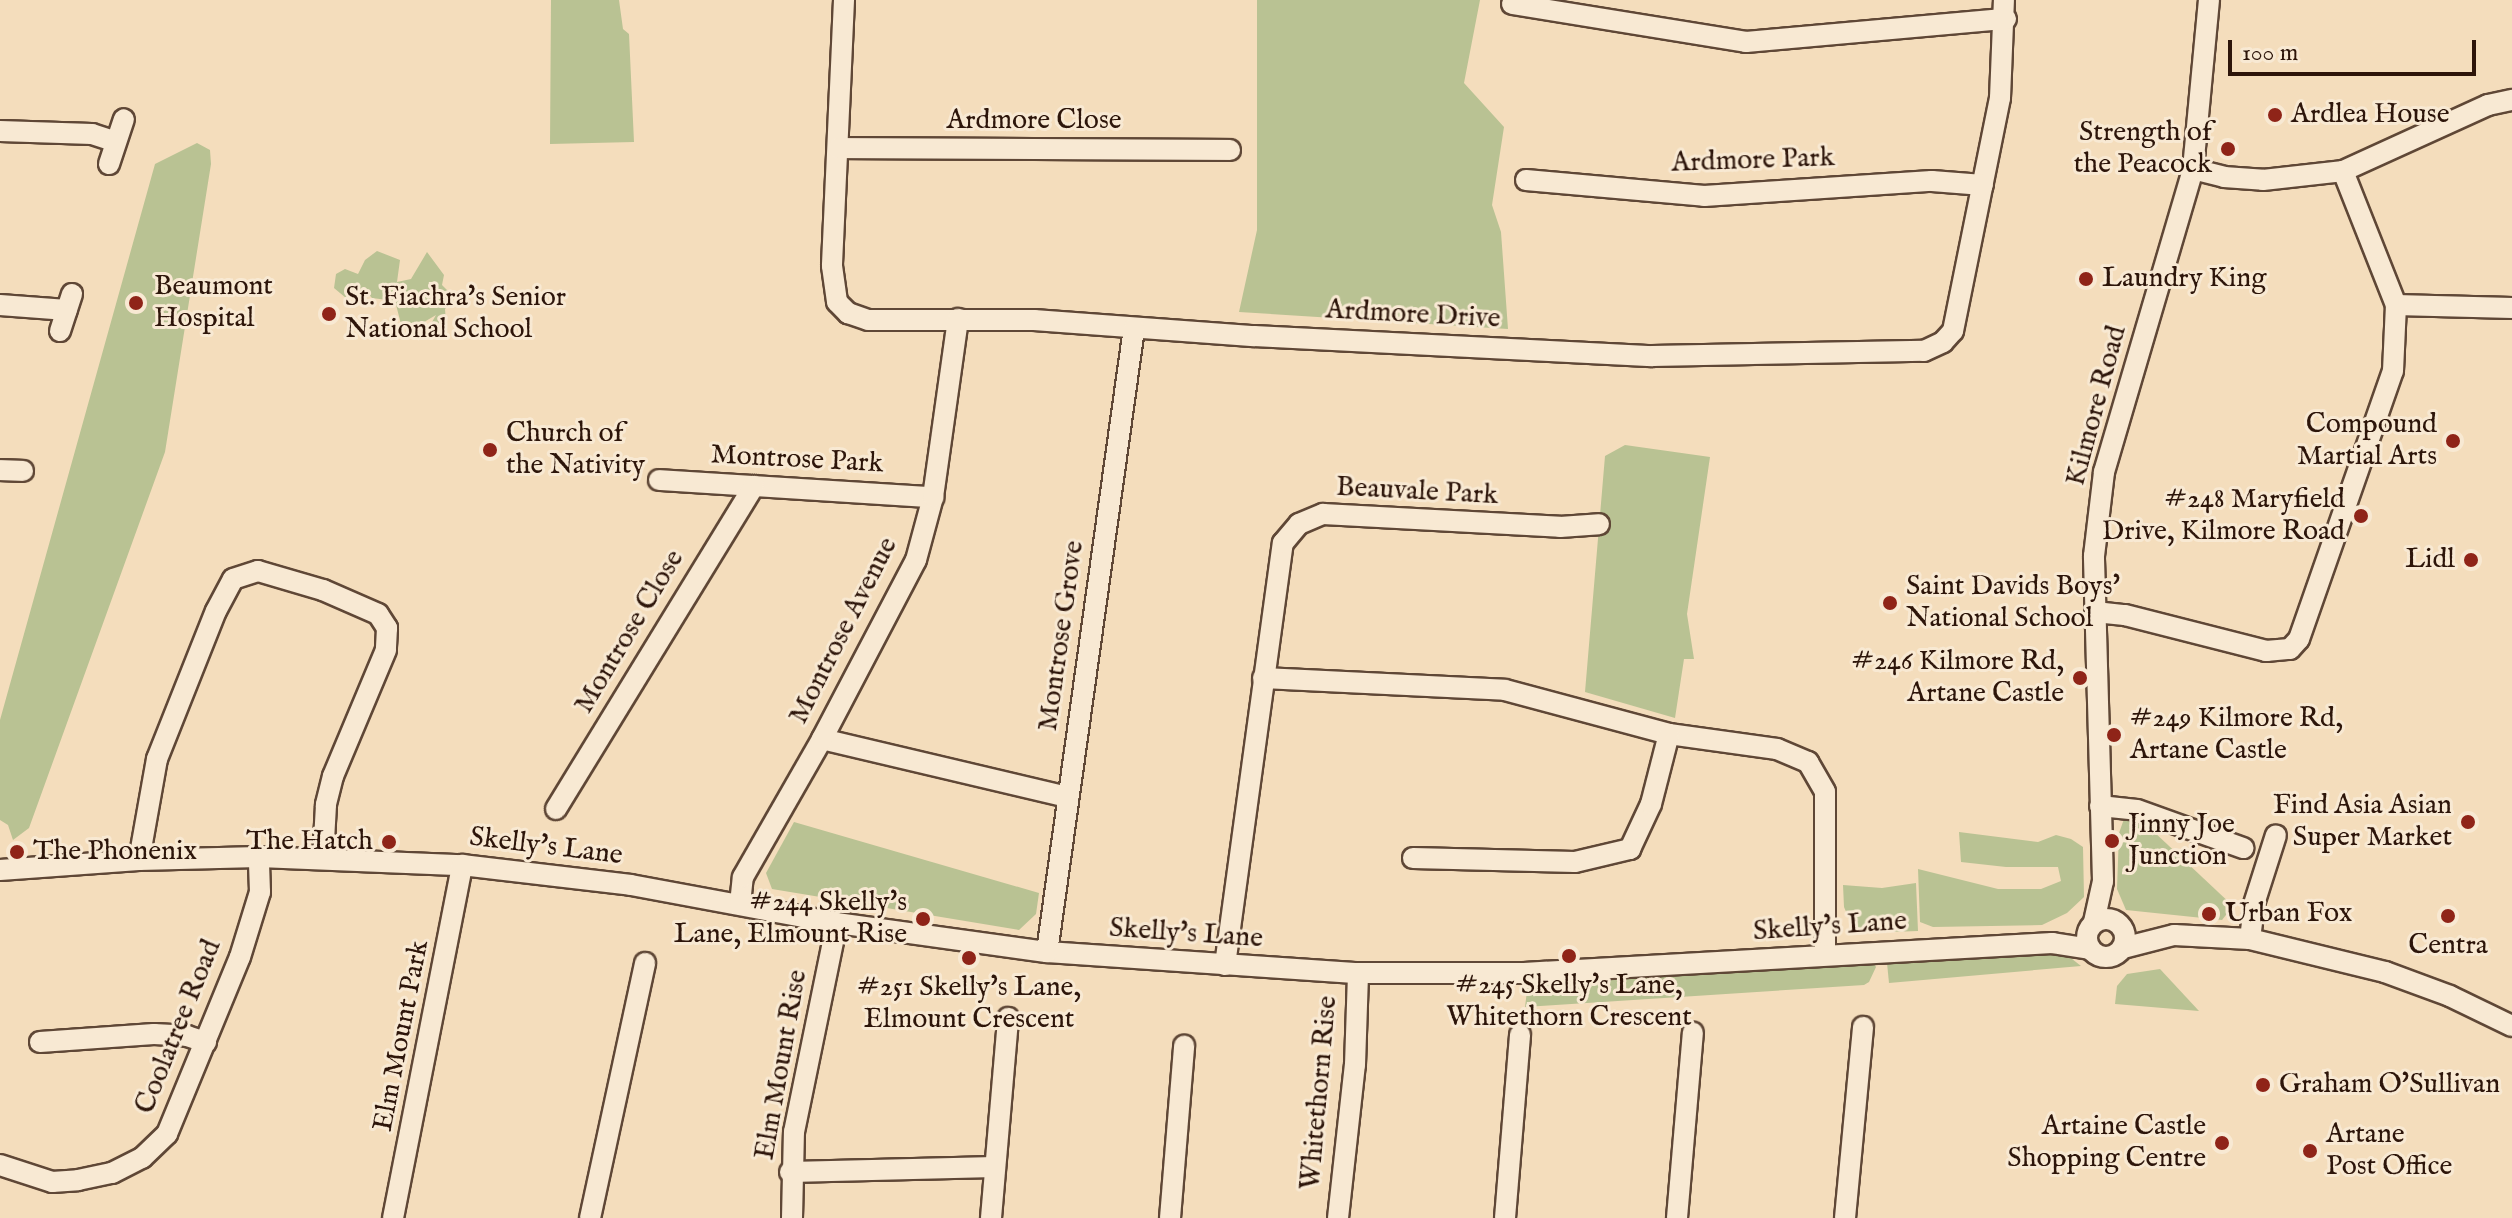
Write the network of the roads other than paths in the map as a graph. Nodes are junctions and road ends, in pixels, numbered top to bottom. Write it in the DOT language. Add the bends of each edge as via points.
graph roads {
  1 [pos="844,0"];
  2 [pos="2209,0"];
  3 [pos="1512,4"];
  4 [pos="2005,10"];
  5 [pos="2512,100"];
  6 [pos="124,119"];
  7 [pos="0,131"];
  8 [pos="116,142"];
  9 [pos="838,148"];
  10 [pos="1230,150"];
  11 [pos="109,164"];
  12 [pos="2193,169"];
  13 [pos="2343,171"];
  14 [pos="1526,180"];
  15 [pos="1983,185"];
  16 [pos="0,305"];
  17 [pos="2396,305"];
  18 [pos="2512,308"];
  19 [pos="958,319"];
  20 [pos="1134,328"];
  21 [pos="60,331"];
  22 [pos="0,470"];
  23 [pos="23,471"];
  24 [pos="659,480"];
  25 [pos="754,486"];
  26 [pos="933,497"];
  27 [pos="1599,524"];
  28 [pos="2095,612"];
  29 [pos="1263,678"];
  30 [pos="1669,734"];
  31 [pos="822,739"];
  32 [pos="1068,797"];
  33 [pos="2100,806"];
  34 [pos="556,809"];
  35 [pos="2276,835"];
  36 [pos="2243,848"];
  37 [pos="259,857"];
  38 [pos="323,858"];
  39 [pos="1413,858"];
  40 [pos="139,860"];
  41 [pos="462,865"];
  42 [pos="0,870"];
  43 [pos="2103,881"];
  44 [pos="740,904"];
  45 [pos="837,923"];
  46 [pos="2093,924"];
  47 [pos="2119,924"];
  48 [pos="2174,935"];
  49 [pos="2250,939"];
  50 [pos="2052,943"];
  51 [pos="2123,948"];
  52 [pos="2090,949"];
  53 [pos="1047,952"];
  54 [pos="1825,955"];
  55 [pos="645,963"];
  56 [pos="1225,965"];
  57 [pos="1358,973"];
  58 [pos="1008,1018"];
  59 [pos="2512,1026"];
  60 [pos="1863,1027"];
  61 [pos="1693,1033"];
  62 [pos="1520,1035"];
  63 [pos="40,1042"];
  64 [pos="206,1042"];
  65 [pos="1184,1046"];
  66 [pos="0,1165"];
  67 [pos="995,1167"];
  68 [pos="790,1172"];
  69 [pos="393,1218"];
  70 [pos="590,1218"];
  71 [pos="792,1218"];
  72 [pos="991,1218"];
  73 [pos="1170,1218"];
  74 [pos="1338,1218"];
  75 [pos="1505,1218"];
  76 [pos="1677,1218"];
  77 [pos="1845,1218"];
  1 -- 9 [label="street, Ardmore Drive"];
  2 -- 12 [label="street, Kilmore Road"];
  3 -- 4 [label="street" via="1746,42"];
  4 -- 15 [label="street, Ardmore Drive" via="2000,98"];
  5 -- 13 [label="street" via="2488,105"];
  6 -- 8 [label="street"];
  7 -- 8 [label="street" via="92,134"];
  8 -- 11 [label="street"];
  9 -- 10 [label="street, Ardmore Close"];
  9 -- 19 [label="street, Ardmore Drive" via="832,266 837,302 868,320"];
  12 -- 13 [label="street" via="2263,180"];
  12 -- 28 [label="street, Kilmore Road" via="2104,472 2094,556"];
  13 -- 17 [label="street"];
  14 -- 15 [label="street, Ardmore Park" via="1704,196 1932,181"];
  15 -- 20 [label="street, Ardmore Drive" via="1953,331 1924,351 1652,356"];
  16 -- 21 [label="street" via="70,302"];
  17 -- 18 [label="street"];
  17 -- 28 [label="street" via="2393,371 2295,645 2284,652 2266,651"];
  19 -- 20 [label="street, Ardmore Drive"];
  19 -- 26 [label="street, Montrose Avenue"];
  20 -- 32 [label="street, Montrose Grove"];
  22 -- 23 [label="street"];
  24 -- 25 [label="street, Montrose Park"];
  25 -- 26 [label="street, Montrose Park"];
  25 -- 34 [label="street, Montrose Close"];
  26 -- 31 [label="street, Montrose Avenue" via="916,560"];
  27 -- 29 [label="street, Beauvale Park" via="1560,527 1323,514 1299,524 1283,543"];
  28 -- 33 [label="street, Kilmore Road"];
  29 -- 30 [label="street" via="1505,690"];
  29 -- 56 [label="street, Beauvale Park"];
  30 -- 39 [label="street" via="1651,804 1630,849 1575,862"];
  30 -- 54 [label="street" via="1777,749 1808,762 1825,792"];
  31 -- 32 [label="street"];
  31 -- 44 [label="street, Montrose Avenue" via="743,877"];
  32 -- 53 [label="street, Montrose Grove"];
  33 -- 36 [label="street" via="2137,810"];
  33 -- 43 [label="street, Kilmore Road"];
  35 -- 49 [label="street" via="2254,904"];
  37 -- 38 [label="street, Skelly's Lane"];
  37 -- 40 [label="street, Skelly's Lane"];
  37 -- 64 [label="street, Coolatree Road" via="260,892"];
  38 -- 40 [label="street" via="333,776 386,650 387,628 378,614 323,590 258,571 233,579 216,611 157,759"];
  38 -- 41 [label="street, Skelly's Lane"];
  40 -- 42 [label="street, Skelly's Lane"];
  41 -- 44 [label="street, Skelly's Lane"];
  41 -- 69 [label="street, Elm Mount Park"];
  43 -- 46 [label="street, Kilmore Road"];
  43 -- 47 [label="street, Kilmore Road"];
  44 -- 45 [label="street, Skelly's Lane"];
  45 -- 53 [label="street, Skelly's Lane"];
  45 -- 68 [label="street, Elm Mount Rise"];
  46 -- 47 [label="street" via="2108,918"];
  46 -- 50 [label="street, Skelly's Lane"];
  46 -- 52 [label="street" via="2086,936"];
  47 -- 48 [label="street"];
  47 -- 51 [label="street"];
  48 -- 49 [label="street"];
  48 -- 51 [label="street"];
  49 -- 59 [label="street" via="2385,972"];
  50 -- 52 [label="street, Skelly's Lane"];
  50 -- 54 [label="street, Skelly's Lane"];
  51 -- 52 [label="street" via="2108,957"];
  53 -- 56 [label="street, Skelly's Lane"];
  54 -- 57 [label="street, Skelly's Lane" via="1524,973"];
  55 -- 70 [label="street"];
  56 -- 57 [label="street, Skelly's Lane"];
  57 -- 74 [label="street, Whitethorn Rise" via="1355,1065"];
  58 -- 67 [label="street"];
  60 -- 77 [label="street"];
  61 -- 76 [label="street"];
  62 -- 75 [label="street"];
  63 -- 64 [label="street" via="154,1034"];
  64 -- 66 [label="street, Coolatree Road" via="167,1134 142,1158 112,1173 52,1182"];
  65 -- 73 [label="street"];
  67 -- 68 [label="street"];
  67 -- 72 [label="street"];
  68 -- 71 [label="street, Elm Mount Rise"];
}
